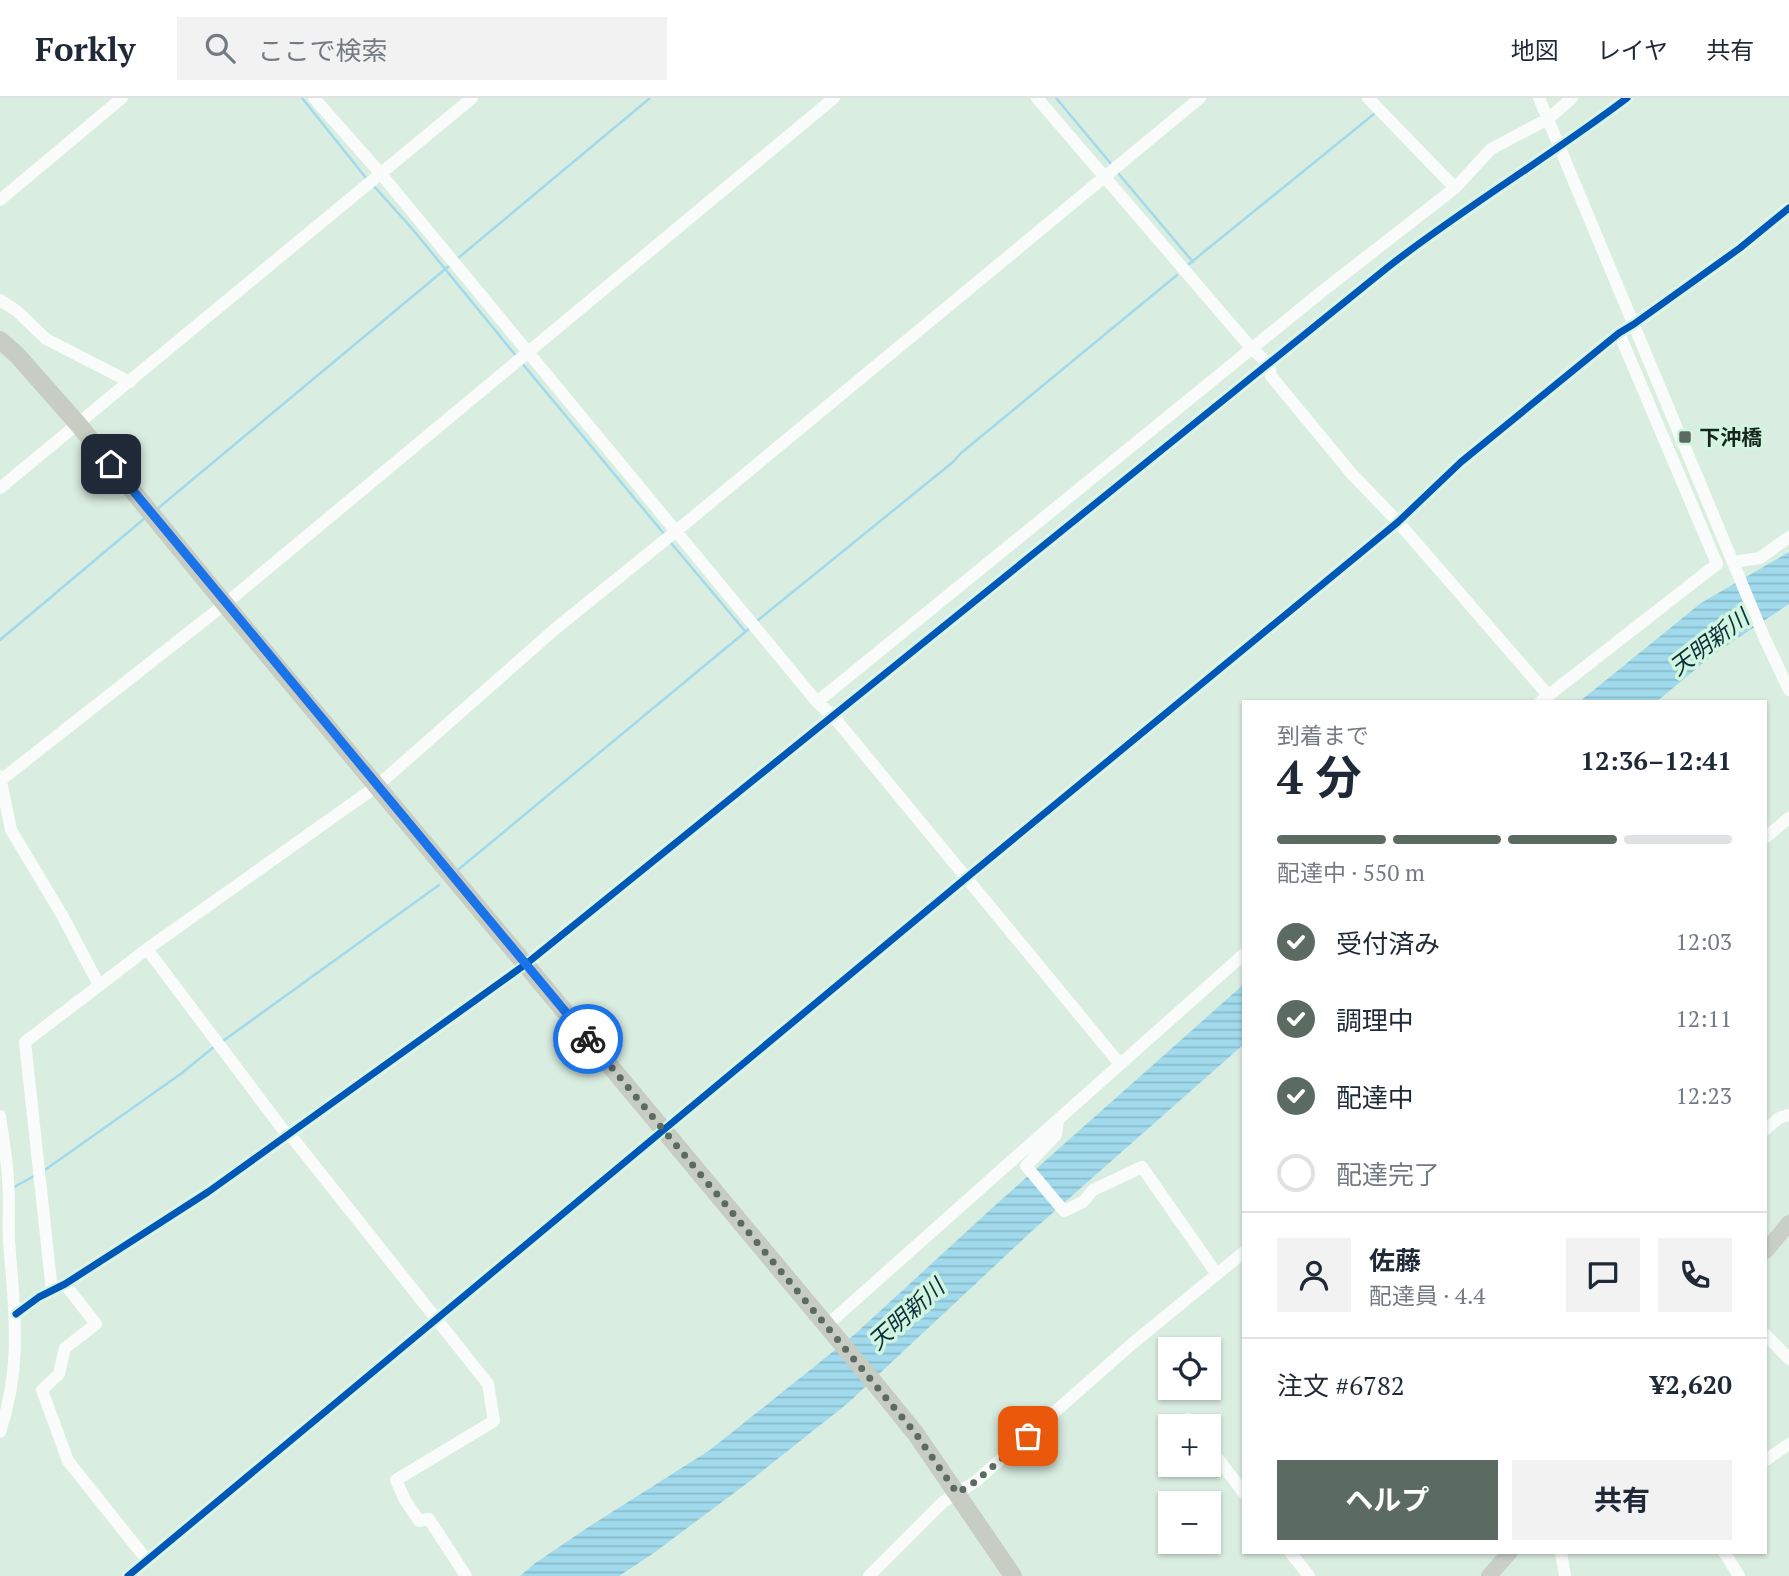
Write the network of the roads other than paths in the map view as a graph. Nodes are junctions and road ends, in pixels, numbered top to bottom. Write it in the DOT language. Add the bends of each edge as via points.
graph roads {
  1 [pos="122,98"];
  2 [pos="314,98"];
  3 [pos="472,98"];
  4 [pos="834,98"];
  5 [pos="1037,98"];
  6 [pos="1200,98"];
  7 [pos="1368,98"];
  8 [pos="1539,98"];
  9 [pos="1572,98"];
  10 [pos="1627,98"];
  11 [pos="1548,119"];
  12 [pos="1560,148"];
  13 [pos="380,175"];
  14 [pos="1104,178"];
  15 [pos="1455,188"];
  16 [pos="0,200"];
  17 [pos="1789,208"];
  18 [pos="0,300"];
  19 [pos="1634,324"];
  20 [pos="1619,333"];
  21 [pos="0,340"];
  22 [pos="1252,349"];
  23 [pos="527,352"];
  24 [pos="1269,364"];
  25 [pos="130,382"];
  26 [pos="78,424"];
  27 [pos="0,488"];
  28 [pos="1398,522"];
  29 [pos="676,532"];
  30 [pos="1789,537"];
  31 [pos="1735,566"];
  32 [pos="225,604"];
  33 [pos="1789,690"];
  34 [pos="1544,699"];
  35 [pos="817,702"];
  36 [pos="833,716"];
  37 [pos="1,778"];
  38 [pos="377,786"];
  39 [pos="1789,818"];
  40 [pos="1767,836"];
  41 [pos="966,878"];
  42 [pos="147,950"];
  43 [pos="1242,956"];
  44 [pos="526,964"];
  45 [pos="99,985"];
  46 [pos="1119,1063"];
  47 [pos="1789,1115"];
  48 [pos="0,1116"];
  49 [pos="1058,1121"];
  50 [pos="1767,1128"];
  51 [pos="663,1130"];
  52 [pos="287,1135"];
  53 [pos="1789,1223"];
  54 [pos="1767,1247"];
  55 [pos="1242,1254"];
  56 [pos="1216,1273"];
  57 [pos="65,1284"];
  58 [pos="52,1291"];
  59 [pos="16,1314"];
  60 [pos="437,1320"];
  61 [pos="828,1329"];
  62 [pos="1767,1336"];
  63 [pos="1789,1359"];
  64 [pos="0,1432"];
  65 [pos="1789,1444"];
  66 [pos="1767,1459"];
  67 [pos="1221,1463"];
  68 [pos="1242,1490"];
  69 [pos="957,1493"];
  70 [pos="1292,1554"];
  71 [pos="1508,1554"];
  72 [pos="1561,1554"];
  73 [pos="1725,1554"];
  74 [pos="147,1560"];
  75 [pos="128,1576"];
  76 [pos="467,1576"];
  77 [pos="869,1576"];
  78 [pos="1013,1576"];
  79 [pos="1309,1576"];
  80 [pos="1489,1576"];
  81 [pos="1566,1576"];
  82 [pos="1740,1576"];
  1 -- 16 [label="street"];
  2 -- 13 [label="street"];
  3 -- 13 [label="street"];
  4 -- 23 [label="street"];
  5 -- 14 [label="street"];
  6 -- 14 [label="street"];
  7 -- 15 [label="street"];
  8 -- 11 [label="street"];
  9 -- 11 [label="street"];
  10 -- 12 [label="street"];
  11 -- 12 [label="street"];
  11 -- 15 [label="street" via="1491,149"];
  12 -- 19 [label="street"];
  12 -- 24 [label="street" via="1416,245"];
  13 -- 23 [label="street"];
  13 -- 25 [label="street"];
  14 -- 22 [label="street"];
  14 -- 29 [label="street"];
  15 -- 22 [label="street"];
  17 -- 19 [label="street"];
  18 -- 25 [label="street" via="46,339"];
  19 -- 20 [label="street"];
  19 -- 31 [label="street"];
  20 -- 28 [label="street" via="1461,462"];
  20 -- 34 [label="street" via="1717,564"];
  21 -- 26 [label="highway"];
  22 -- 24 [label="street"];
  22 -- 35 [label="street"];
  23 -- 29 [label="street"];
  23 -- 32 [label="street"];
  24 -- 28 [label="street" via="1271,376"];
  24 -- 36 [label="street"];
  25 -- 26 [label="street"];
  26 -- 27 [label="street"];
  26 -- 32 [label="highway"];
  28 -- 34 [label="street"];
  28 -- 41 [label="street"];
  29 -- 35 [label="street"];
  29 -- 38 [label="street" via="555,629"];
  30 -- 31 [label="street" via="1760,558"];
  31 -- 33 [label="street"];
  32 -- 37 [label="street"];
  32 -- 38 [label="highway"];
  35 -- 36 [label="street"];
  36 -- 41 [label="street"];
  36 -- 44 [label="street"];
  37 -- 45 [label="street" via="11,830"];
  38 -- 42 [label="street"];
  38 -- 44 [label="highway"];
  39 -- 40 [label="street"];
  41 -- 46 [label="street"];
  41 -- 51 [label="street"];
  42 -- 45 [label="street"];
  42 -- 52 [label="street"];
  43 -- 46 [label="street"];
  44 -- 51 [label="highway"];
  44 -- 52 [label="street"];
  45 -- 58 [label="street" via="25,1042"];
  46 -- 49 [label="street"];
  47 -- 50 [label="street"];
  48 -- 59 [label="street"];
  49 -- 56 [label="street" via="1056,1135 1026,1166 1064,1211 1083,1202 1093,1190 1142,1167"];
  49 -- 61 [label="street"];
  51 -- 60 [label="street"];
  51 -- 61 [label="highway"];
  52 -- 57 [label="street"];
  52 -- 60 [label="street"];
  53 -- 54 [label="main road"];
  55 -- 56 [label="street"];
  56 -- 69 [label="street"];
  57 -- 58 [label="street"];
  57 -- 74 [label="street" via="96,1324 65,1348 59,1374 42,1390 68,1461"];
  58 -- 59 [label="street"];
  59 -- 64 [label="street" via="12,1389"];
  60 -- 74 [label="street"];
  60 -- 76 [label="street" via="488,1384 494,1421 396,1480 419,1521 429,1519"];
  61 -- 69 [label="highway" via="916,1434"];
  62 -- 63 [label="street"];
  65 -- 66 [label="street"];
  67 -- 68 [label="street"];
  69 -- 77 [label="street"];
  69 -- 78 [label="highway"];
  70 -- 79 [label="street"];
  71 -- 80 [label="main road"];
  72 -- 81 [label="street"];
  73 -- 82 [label="street"];
  74 -- 75 [label="street"];
}
